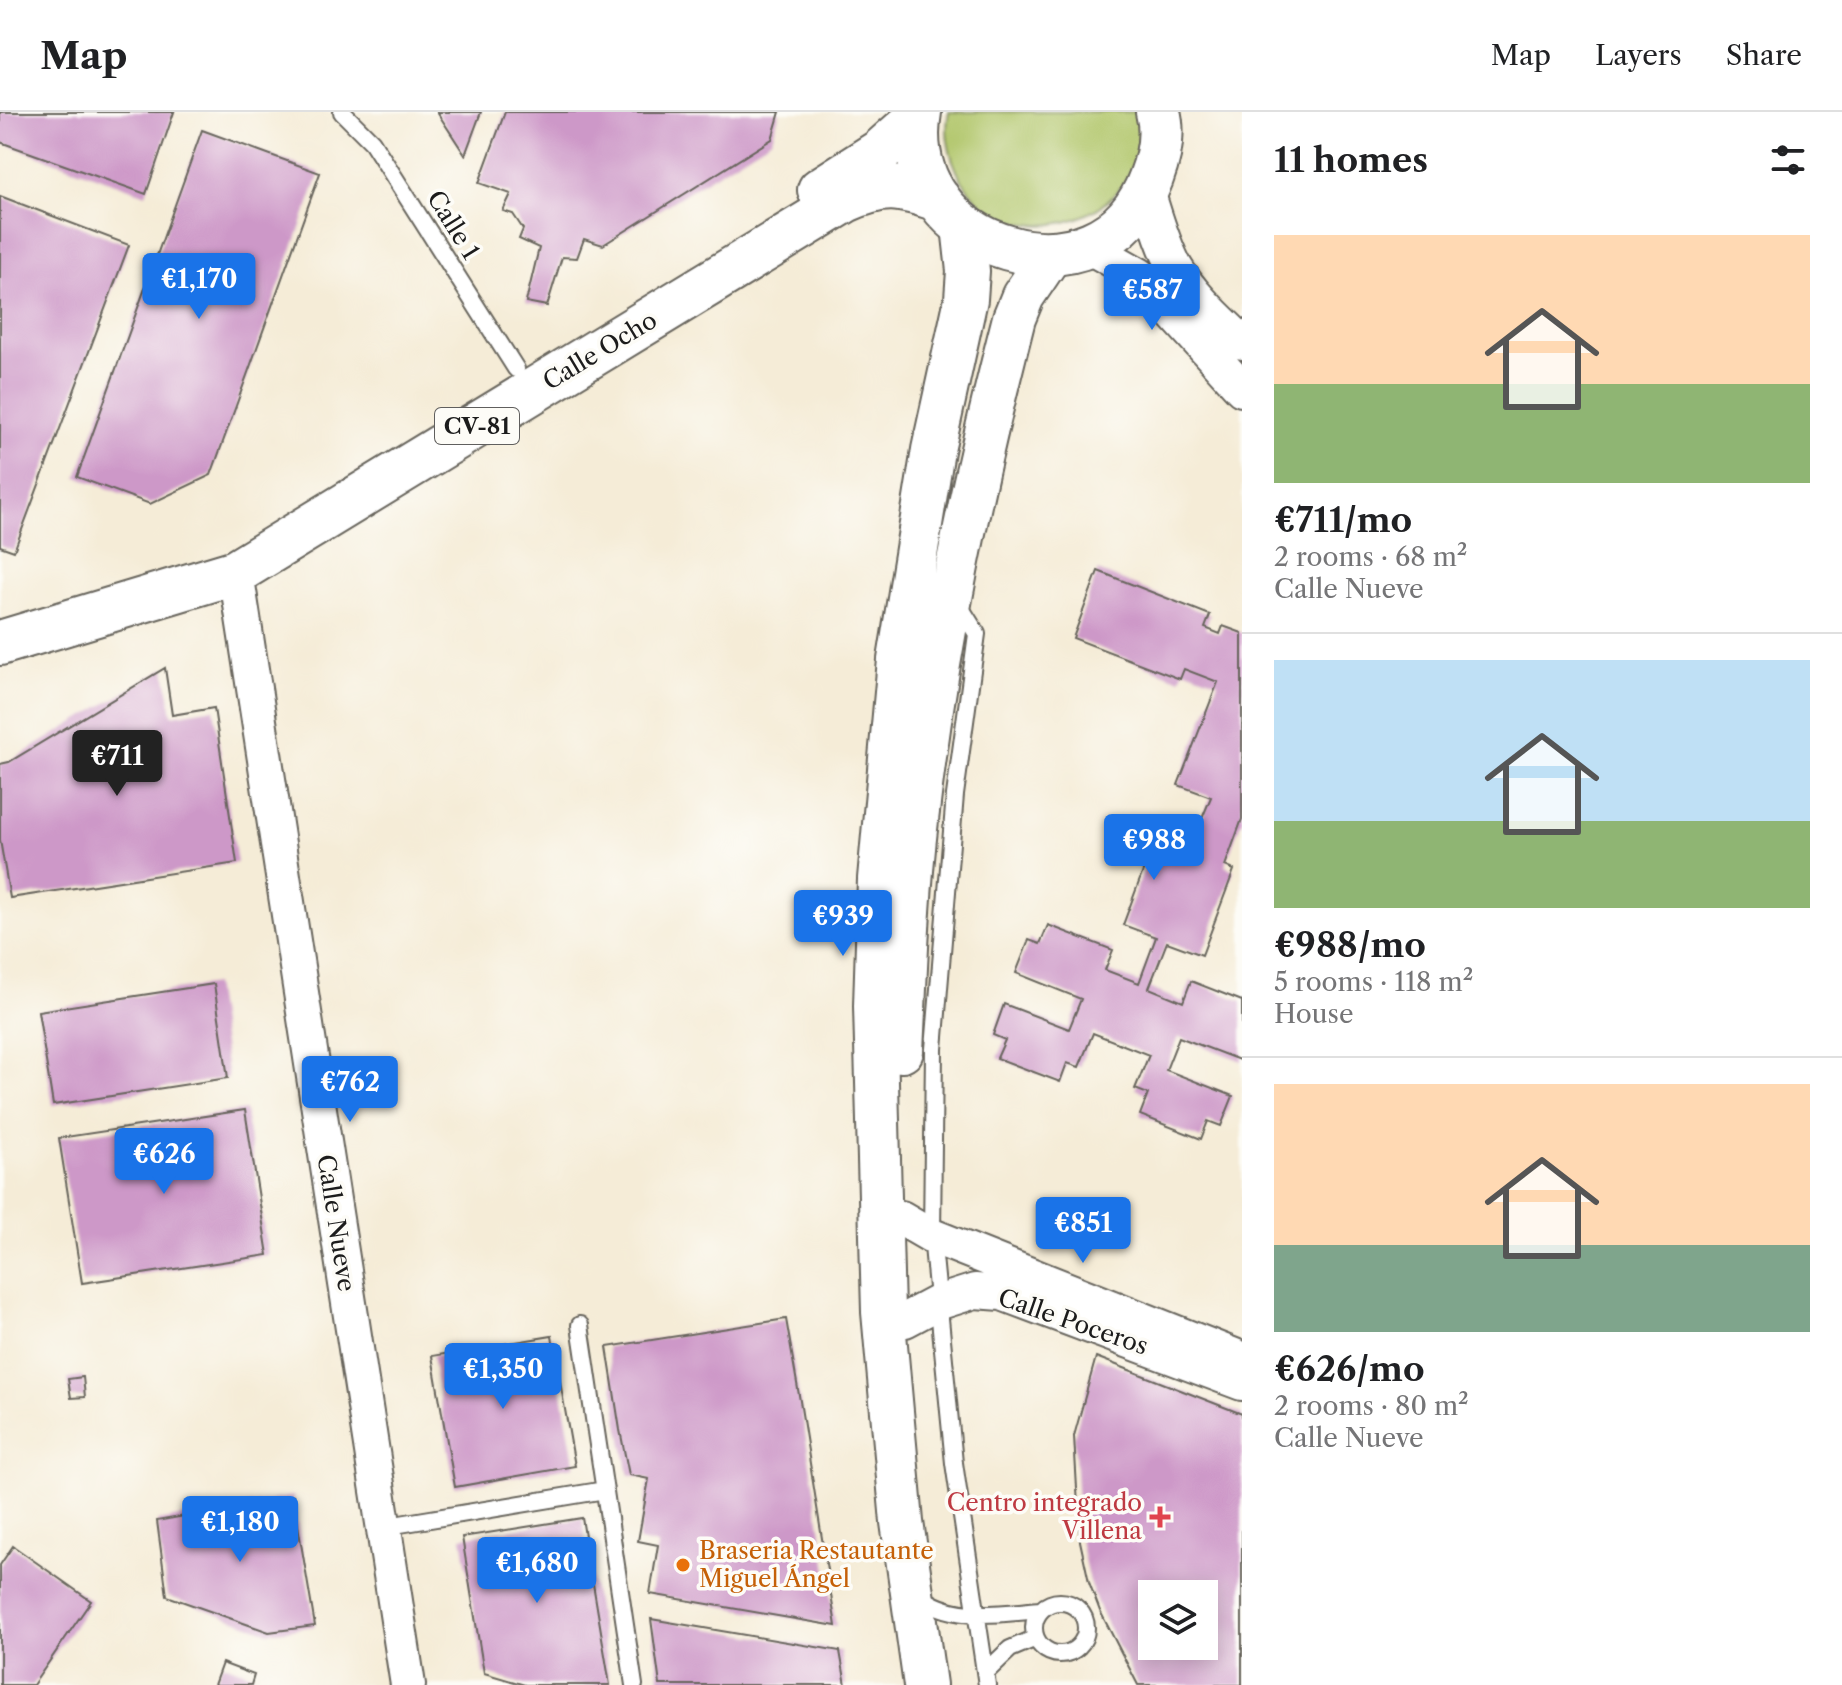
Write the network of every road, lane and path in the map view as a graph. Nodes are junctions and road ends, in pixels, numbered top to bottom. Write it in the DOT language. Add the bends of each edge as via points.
graph roads {
  1 [pos="342,112"];
  2 [pos="1158,112"];
  3 [pos="919,115"];
  4 [pos="1147,191"];
  5 [pos="950,213"];
  6 [pos="1069,249"];
  7 [pos="1242,342"];
  8 [pos="516,369"];
  9 [pos="1242,389"];
  10 [pos="236,572"];
  11 [pos="0,609"];
  12 [pos="0,643"];
  13 [pos="916,1227"];
  14 [pos="921,1312"];
  15 [pos="580,1325"];
  16 [pos="1242,1359"];
  17 [pos="1242,1383"];
  18 [pos="605,1490"];
  19 [pos="382,1527"];
  20 [pos="941,1604"];
  21 [pos="1041,1610"];
  22 [pos="1036,1638"];
  23 [pos="975,1681"];
  24 [pos="408,1685"];
  25 [pos="634,1685"];
  26 [pos="925,1685"];
  1 -- 8 [label="lane, Calle 1" via="372,142"];
  2 -- 4 [label="main road" via="1159,157"];
  3 -- 5 [label="main road" via="918,146 925,174"];
  3 -- 8 [label="main road, Calle Ocho / CV-81" via="881,151 823,188"];
  4 -- 6 [label="main road" via="1110,232"];
  4 -- 7 [label="street" via="1176,267"];
  5 -- 6 [label="main road, Calle Ocho" via="990,243 1020,253"];
  5 -- 10 [label="main road, Calle Ocho / CV-81" via="912,190 872,189 846,200"];
  5 -- 20 [label="street" via="968,271 966,299 908,593 889,753 875,1020 883,1312 902,1522"];
  6 -- 9 [label="street" via="1139,275"];
  6 -- 13 [label="street" via="1028,287 1014,318 979,458 940,656 914,850 901,1066"];
  8 -- 11 [label="main road, Calle Ocho / CV-81" via="222,546 56,603"];
  10 -- 12 [label="main road, Calle Ocho / CV-81"];
  10 -- 19 [label="street, Calle Nueve"];
  13 -- 14 [label="street"];
  13 -- 16 [label="street, Calle Poceros"];
  14 -- 17 [label="street, Calle Poceros" via="975,1291 1002,1293"];
  14 -- 20 [label="street" via="921,1485"];
  15 -- 18 [label="lane"];
  18 -- 19 [label="lane"];
  18 -- 25 [label="lane"];
  19 -- 24 [label="street, Calle Nueve"];
  20 -- 21 [label="lane"];
  20 -- 23 [label="street"];
  20 -- 26 [label="street"];
  21 -- 22 [label="lane" via="1034,1624"];
  21 -- 22 [label="lane" via="1056,1602 1073,1606 1084,1619 1085,1636 1066,1653 1048,1651"];
  22 -- 23 [label="lane" via="1010,1649"];
}
